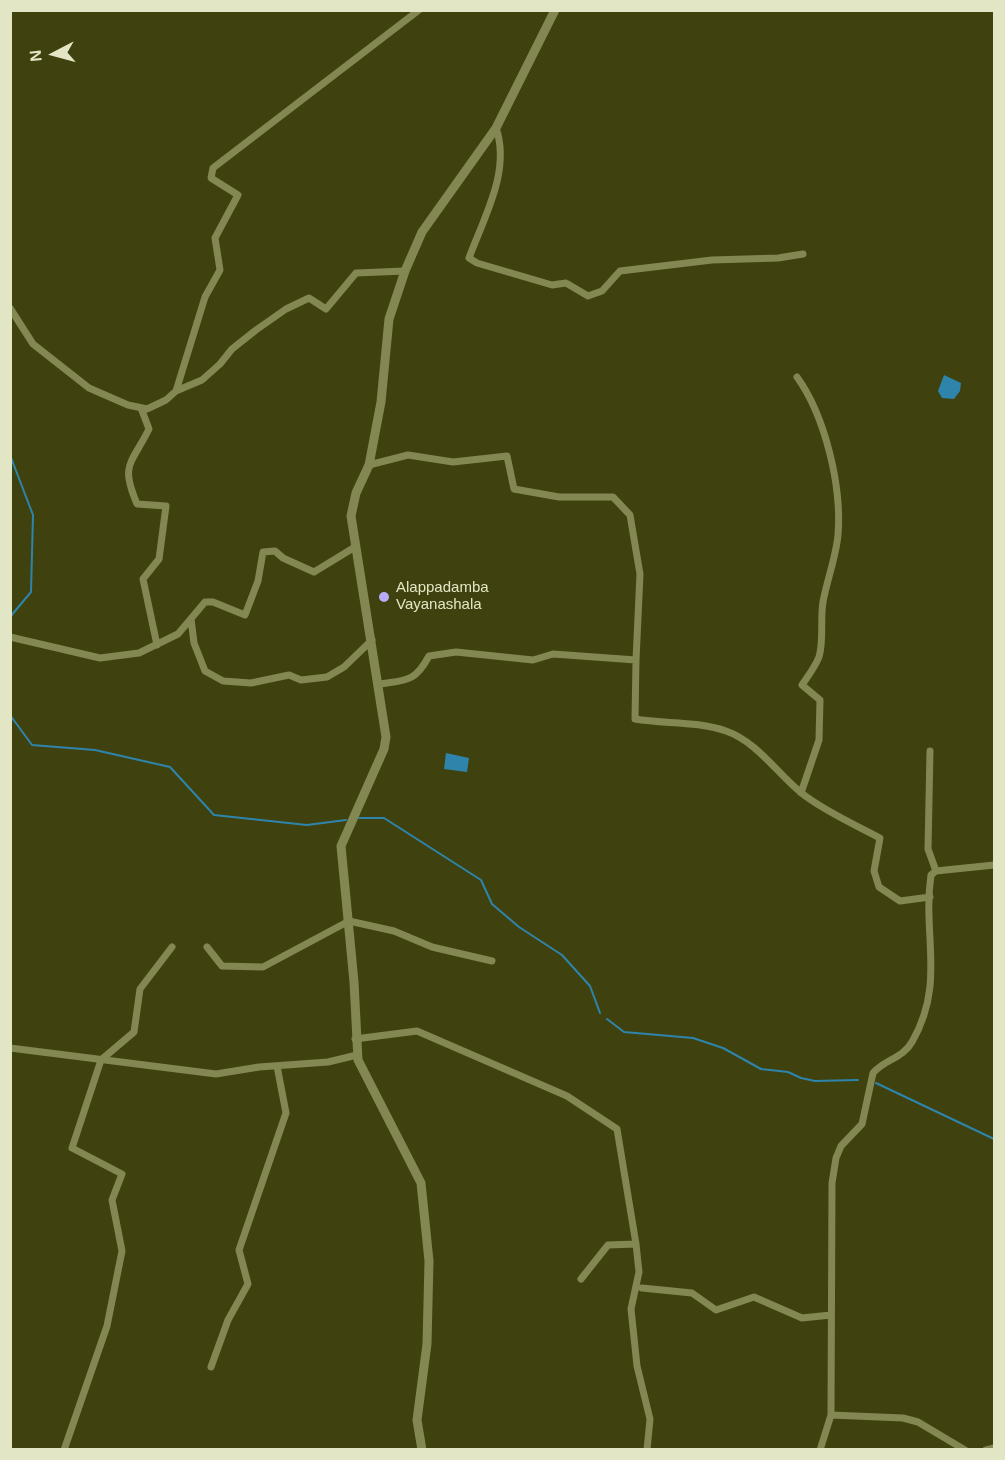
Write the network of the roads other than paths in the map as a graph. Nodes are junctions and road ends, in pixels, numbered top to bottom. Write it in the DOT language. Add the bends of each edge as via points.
graph roads {
  1 [pos="419,10"];
  2 [pos="555,10"];
  3 [pos="496,128"];
  4 [pos="803,254"];
  5 [pos="405,271"];
  6 [pos="10,308"];
  7 [pos="797,377"];
  8 [pos="176,391"];
  9 [pos="141,408"];
  10 [pos="369,465"];
  11 [pos="355,547"];
  12 [pos="191,619"];
  13 [pos="10,637"];
  14 [pos="372,640"];
  15 [pos="157,645"];
  16 [pos="636,660"];
  17 [pos="380,684"];
  18 [pos="930,752"];
  19 [pos="801,793"];
  20 [pos="994,865"];
  21 [pos="936,871"];
  22 [pos="930,897"];
  23 [pos="349,921"];
  24 [pos="172,947"];
  25 [pos="207,947"];
  26 [pos="492,961"];
  27 [pos="355,1039"];
  28 [pos="10,1048"];
  29 [pos="357,1055"];
  30 [pos="101,1060"];
  31 [pos="277,1066"];
  32 [pos="636,1244"];
  33 [pos="581,1279"];
  34 [pos="642,1288"];
  35 [pos="831,1315"];
  36 [pos="211,1367"];
  37 [pos="831,1415"];
  38 [pos="994,1448"];
  39 [pos="64,1449"];
  40 [pos="422,1449"];
  41 [pos="647,1449"];
  42 [pos="820,1449"];
  43 [pos="965,1449"];
  44 [pos="986,1449"];
  1 -- 8 [label="street" via="213,168 211,178 238,195 215,238 220,270 205,297"];
  2 -- 3 [label="street"];
  3 -- 4 [label="street" via="502,144 501,168 469,258 477,263 552,285 566,284 588,296 602,291 620,271"];
  3 -- 5 [label="street" via="422,232"];
  5 -- 8 [label="street" via="356,273 326,309 309,298 286,309 232,349 202,380"];
  5 -- 10 [label="street" via="389,319 381,402"];
  6 -- 9 [label="street" via="33,344 89,388"];
  7 -- 19 [label="street" via="821,420 838,511 838,536 823,603 819,657 802,685 820,700 819,740"];
  8 -- 9 [label="street" via="166,400"];
  9 -- 15 [label="street" via="149,429 127,468 129,487 137,504 166,506 159,559 143,579"];
  10 -- 11 [label="street" via="351,516"];
  10 -- 16 [label="street" via="408,455 453,462 507,456 514,489 559,497 613,497 630,515 640,574"];
  11 -- 12 [label="street" via="314,572 275,551 263,552 245,615 205,602"];
  11 -- 14 [label="street"];
  12 -- 14 [label="street" via="194,643 205,671 223,681 251,683 289,675 301,680 327,677 344,667"];
  12 -- 15 [label="street" via="178,634"];
  13 -- 15 [label="street" via="100,658 139,653"];
  14 -- 17 [label="street"];
  16 -- 17 [label="street" via="553,654 533,660 456,652 429,656 412,679"];
  16 -- 19 [label="street" via="635,719 708,726 729,732 755,749"];
  17 -- 23 [label="street" via="384,749 340,846"];
  18 -- 21 [label="street" via="928,849"];
  19 -- 22 [label="street" via="827,812 880,838 874,871 879,887 887,894 900,901"];
  20 -- 21 [label="street"];
  21 -- 22 [label="street" via="931,875"];
  22 -- 35 [label="street" via="930,997 912,1043 875,1070 862,1124 841,1146 836,1158 832,1183"];
  23 -- 25 [label="street" via="263,967 222,966"];
  23 -- 26 [label="street"];
  23 -- 27 [label="street"];
  24 -- 30 [label="street" via="140,989 134,1032"];
  27 -- 29 [label="street"];
  27 -- 32 [label="street" via="417,1031 567,1096 617,1129"];
  28 -- 30 [label="street"];
  29 -- 31 [label="street"];
  29 -- 40 [label="street" via="421,1183 429,1261 427,1344 417,1420"];
  30 -- 31 [label="street" via="216,1074"];
  30 -- 39 [label="street" via="72,1148 122,1174 112,1200 122,1251 107,1326"];
  31 -- 36 [label="street" via="286,1113 238,1250 248,1284 228,1320"];
  32 -- 33 [label="street" via="608,1245"];
  32 -- 41 [label="street" via="639,1272 631,1308 637,1366 650,1419"];
  34 -- 35 [label="street" via="692,1293 716,1310 754,1297 802,1318"];
  35 -- 37 [label="street"];
  37 -- 42 [label="street"];
  37 -- 43 [label="street" via="903,1418 918,1422"];
  38 -- 44 [label="street"];
}
